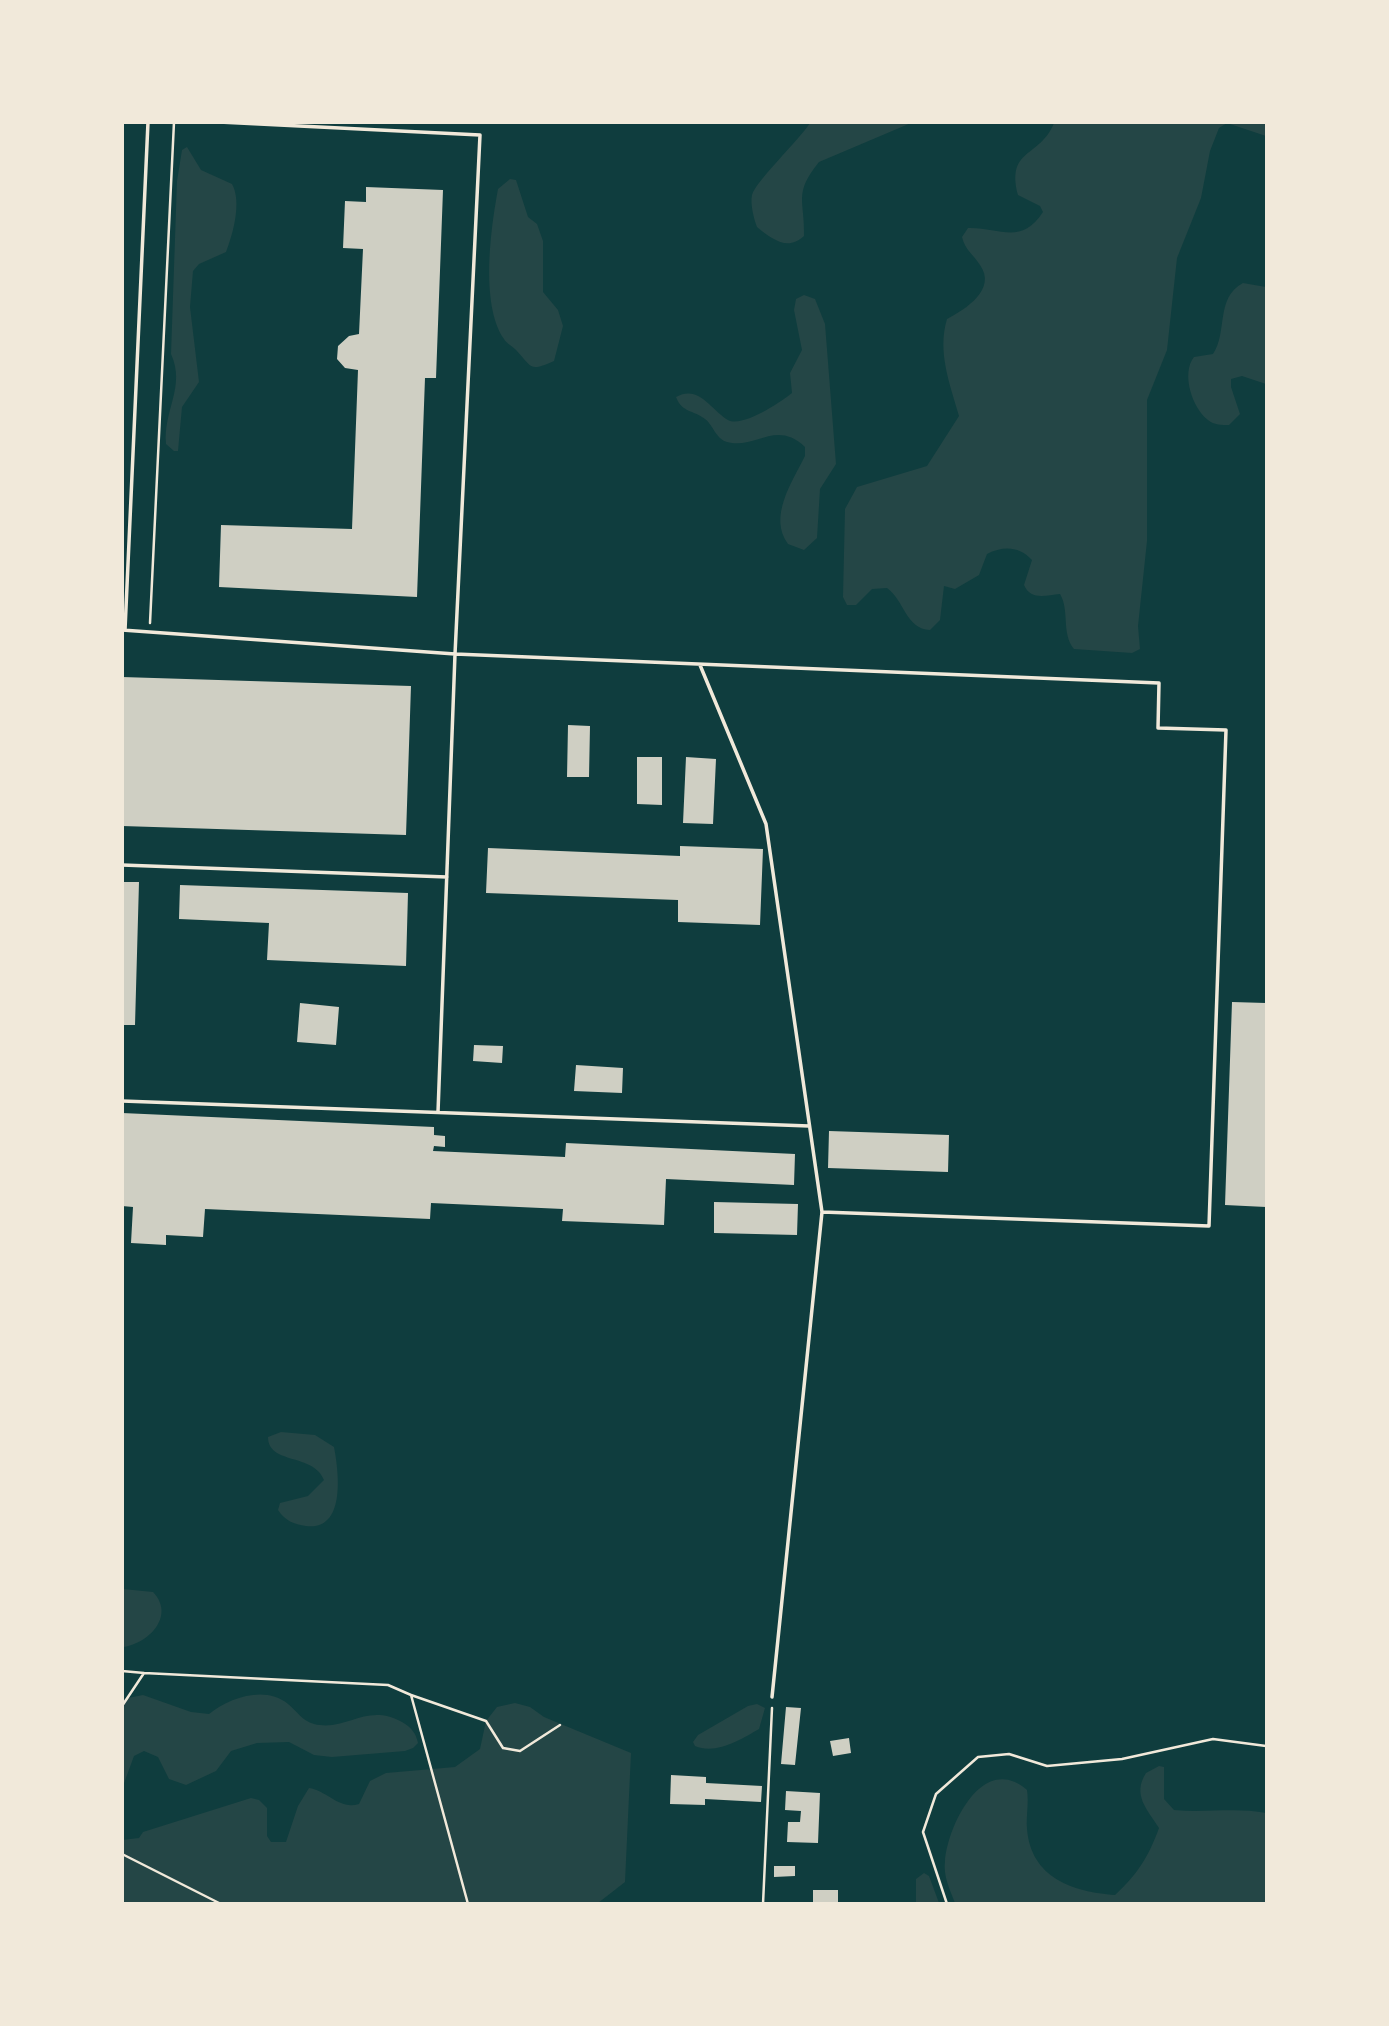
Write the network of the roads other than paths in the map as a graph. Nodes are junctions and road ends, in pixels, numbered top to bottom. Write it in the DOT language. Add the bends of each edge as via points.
graph roads {
  1 [pos="148,122"];
  2 [pos="219,122"];
  3 [pos="124,630"];
  4 [pos="454,654"];
  5 [pos="700,664"];
  6 [pos="122,865"];
  7 [pos="447,877"];
  8 [pos="122,1101"];
  9 [pos="438,1112"];
  10 [pos="810,1126"];
  11 [pos="822,1212"];
  12 [pos="772,1697"];
  1 -- 3 [label="lane"];
  2 -- 4 [label="lane" via="480,135"];
  3 -- 4 [label="lane"];
  4 -- 5 [label="lane"];
  4 -- 7 [label="lane"];
  5 -- 10 [label="lane" via="766,824"];
  5 -- 11 [label="lane" via="1159,683 1158,728 1226,730 1209,1226"];
  6 -- 7 [label="lane"];
  7 -- 9 [label="lane"];
  8 -- 9 [label="lane"];
  9 -- 10 [label="lane"];
  10 -- 11 [label="lane"];
  11 -- 12 [label="lane"];
}
